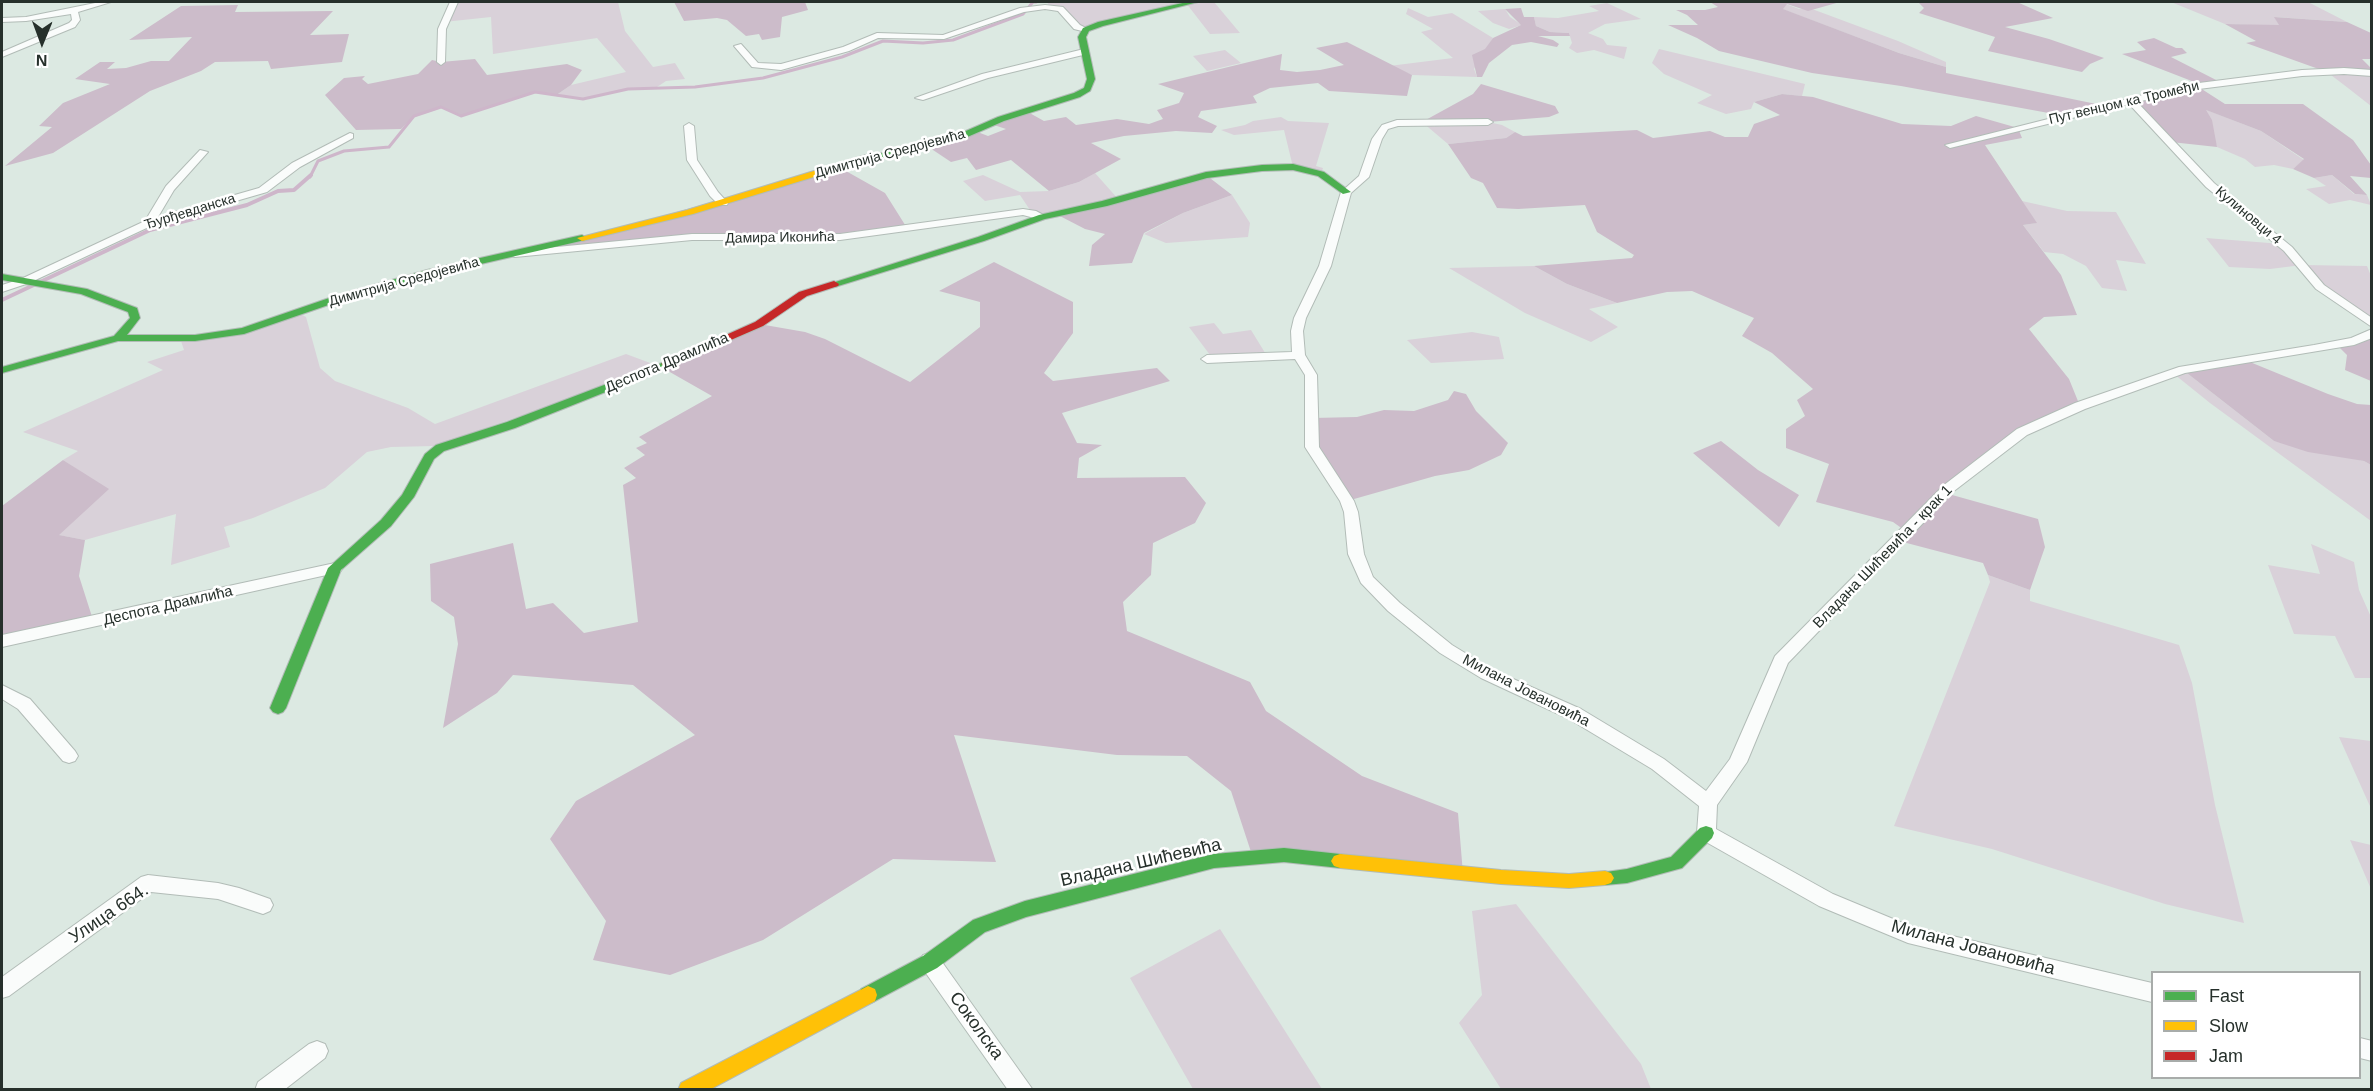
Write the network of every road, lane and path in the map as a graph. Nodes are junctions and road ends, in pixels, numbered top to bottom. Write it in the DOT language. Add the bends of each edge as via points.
graph roads {
  1 [pos="107,2"];
  2 [pos="454,2"];
  3 [pos="1194,2"];
  4 [pos="74,11"];
  5 [pos="2,20"];
  6 [pos="1086,30"];
  7 [pos="738,45"];
  8 [pos="1084,52"];
  9 [pos="2,55"];
  10 [pos="441,62"];
  11 [pos="2372,73"];
  12 [pos="920,98"];
  13 [pos="2130,100"];
  14 [pos="1488,122"];
  15 [pos="689,126"];
  16 [pos="350,136"];
  17 [pos="1950,145"];
  18 [pos="203,152"];
  19 [pos="1346,192"];
  20 [pos="723,203"];
  21 [pos="1042,217"];
  22 [pos="149,223"];
  23 [pos="515,255"];
  24 [pos="2,277"];
  25 [pos="25,281"];
  26 [pos="2,289"];
  27 [pos="2372,324"];
  28 [pos="2372,333"];
  29 [pos="118,338"];
  30 [pos="1299,355"];
  31 [pos="1207,359"];
  32 [pos="2,370"];
  33 [pos="335,568"];
  34 [pos="2,641"];
  35 [pos="2,691"];
  36 [pos="279,708"];
  37 [pos="69,756"];
  38 [pos="1708,803"];
  39 [pos="1706,833"];
  40 [pos="264,905"];
  41 [pos="930,962"];
  42 [pos="2,989"];
  43 [pos="2151,993"];
  44 [pos="317,1051"];
  45 [pos="266,1089"];
  46 [pos="688,1089"];
  47 [pos="1023,1089"];
  1 -- 4 [label="street"];
  2 -- 10 [label="street" via="442,29"];
  3 -- 6 [label="street"];
  4 -- 5 [label="street"];
  4 -- 9 [label="street" via="76,20 72,25"];
  6 -- 7 [label="street" via="1077,27 1060,9 1045,7 1023,10 944,37 877,35 846,49 781,67 755,65"];
  6 -- 8 [label="street, Димитрија Средојевића" via="1082,37"];
  8 -- 12 [label="street" via="985,76"];
  8 -- 20 [label="street, Димитрија Средојевића" via="1091,82 1077,95 962,136 851,161"];
  11 -- 13 [label="street, Пут венцом ка Тромеђи" via="2291,74 2190,87"];
  13 -- 17 [label="street, Пут венцом ка Тромеђи"];
  13 -- 27 [label="street, Кулиновци 4" via="2210,185 2288,249 2320,287"];
  14 -- 19 [label="street" via="1397,123 1385,127 1364,177"];
  15 -- 20 [label="street" via="692,160"];
  16 -- 22 [label="street, Ђурђевданска" via="296,165 263,190"];
  18 -- 22 [label="street" via="170,188"];
  19 -- 21 [label="street, Деспота Драмлића" via="1309,170 1262,168 1206,175"];
  19 -- 30 [label="street, Милана Јовановића" via="1325,266 1298,325"];
  20 -- 23 [label="street, Димитрија Средојевића"];
  21 -- 23 [label="street, Дамира Иконића" via="1023,212 848,236 692,237"];
  21 -- 33 [label="street, Деспота Драмлића" via="803,294 759,324 661,367 440,448 429,457 408,496 386,523"];
  22 -- 25 [label="street, Ђурђевданска"];
  23 -- 29 [label="street, Димитрија Средојевића" via="421,275 244,331 195,338"];
  24 -- 25 [label="street"];
  25 -- 26 [label="street, Ђурђевданска"];
  25 -- 29 [label="street" via="83,291 133,310 135,318"];
  28 -- 38 [label="street, Владана Шићевића - крак 1" via="2314,349 2183,370 2080,406 2022,432 1949,488 1781,660 1737,762"];
  29 -- 32 [label="street, Димитрија Средојевића"];
  30 -- 31 [label="street"];
  30 -- 38 [label="street, Милана Јовановића" via="1311,375 1312,447 1347,501 1356,554 1366,579 1446,650 1487,674 1575,714 1658,764"];
  33 -- 34 [label="street, Деспота Драмлића"];
  33 -- 36 [label="street, Деспота Драмлића"];
  35 -- 37 [label="street" via="24,704"];
  38 -- 39 [label="street"];
  39 -- 41 [label="street, Владана Шићевића" via="1676,863 1627,876 1569,881 1284,855 1214,861 1025,909 979,926"];
  39 -- 43 [label="street, Милана Јовановића" via="1826,900 1908,934"];
  40 -- 42 [label="street, Улица 664." via="218,891 148,883"];
  41 -- 46 [label="street, Владана Шићевића"];
  41 -- 47 [label="street, Соколска"];
  44 -- 45 [label="street"];
}
